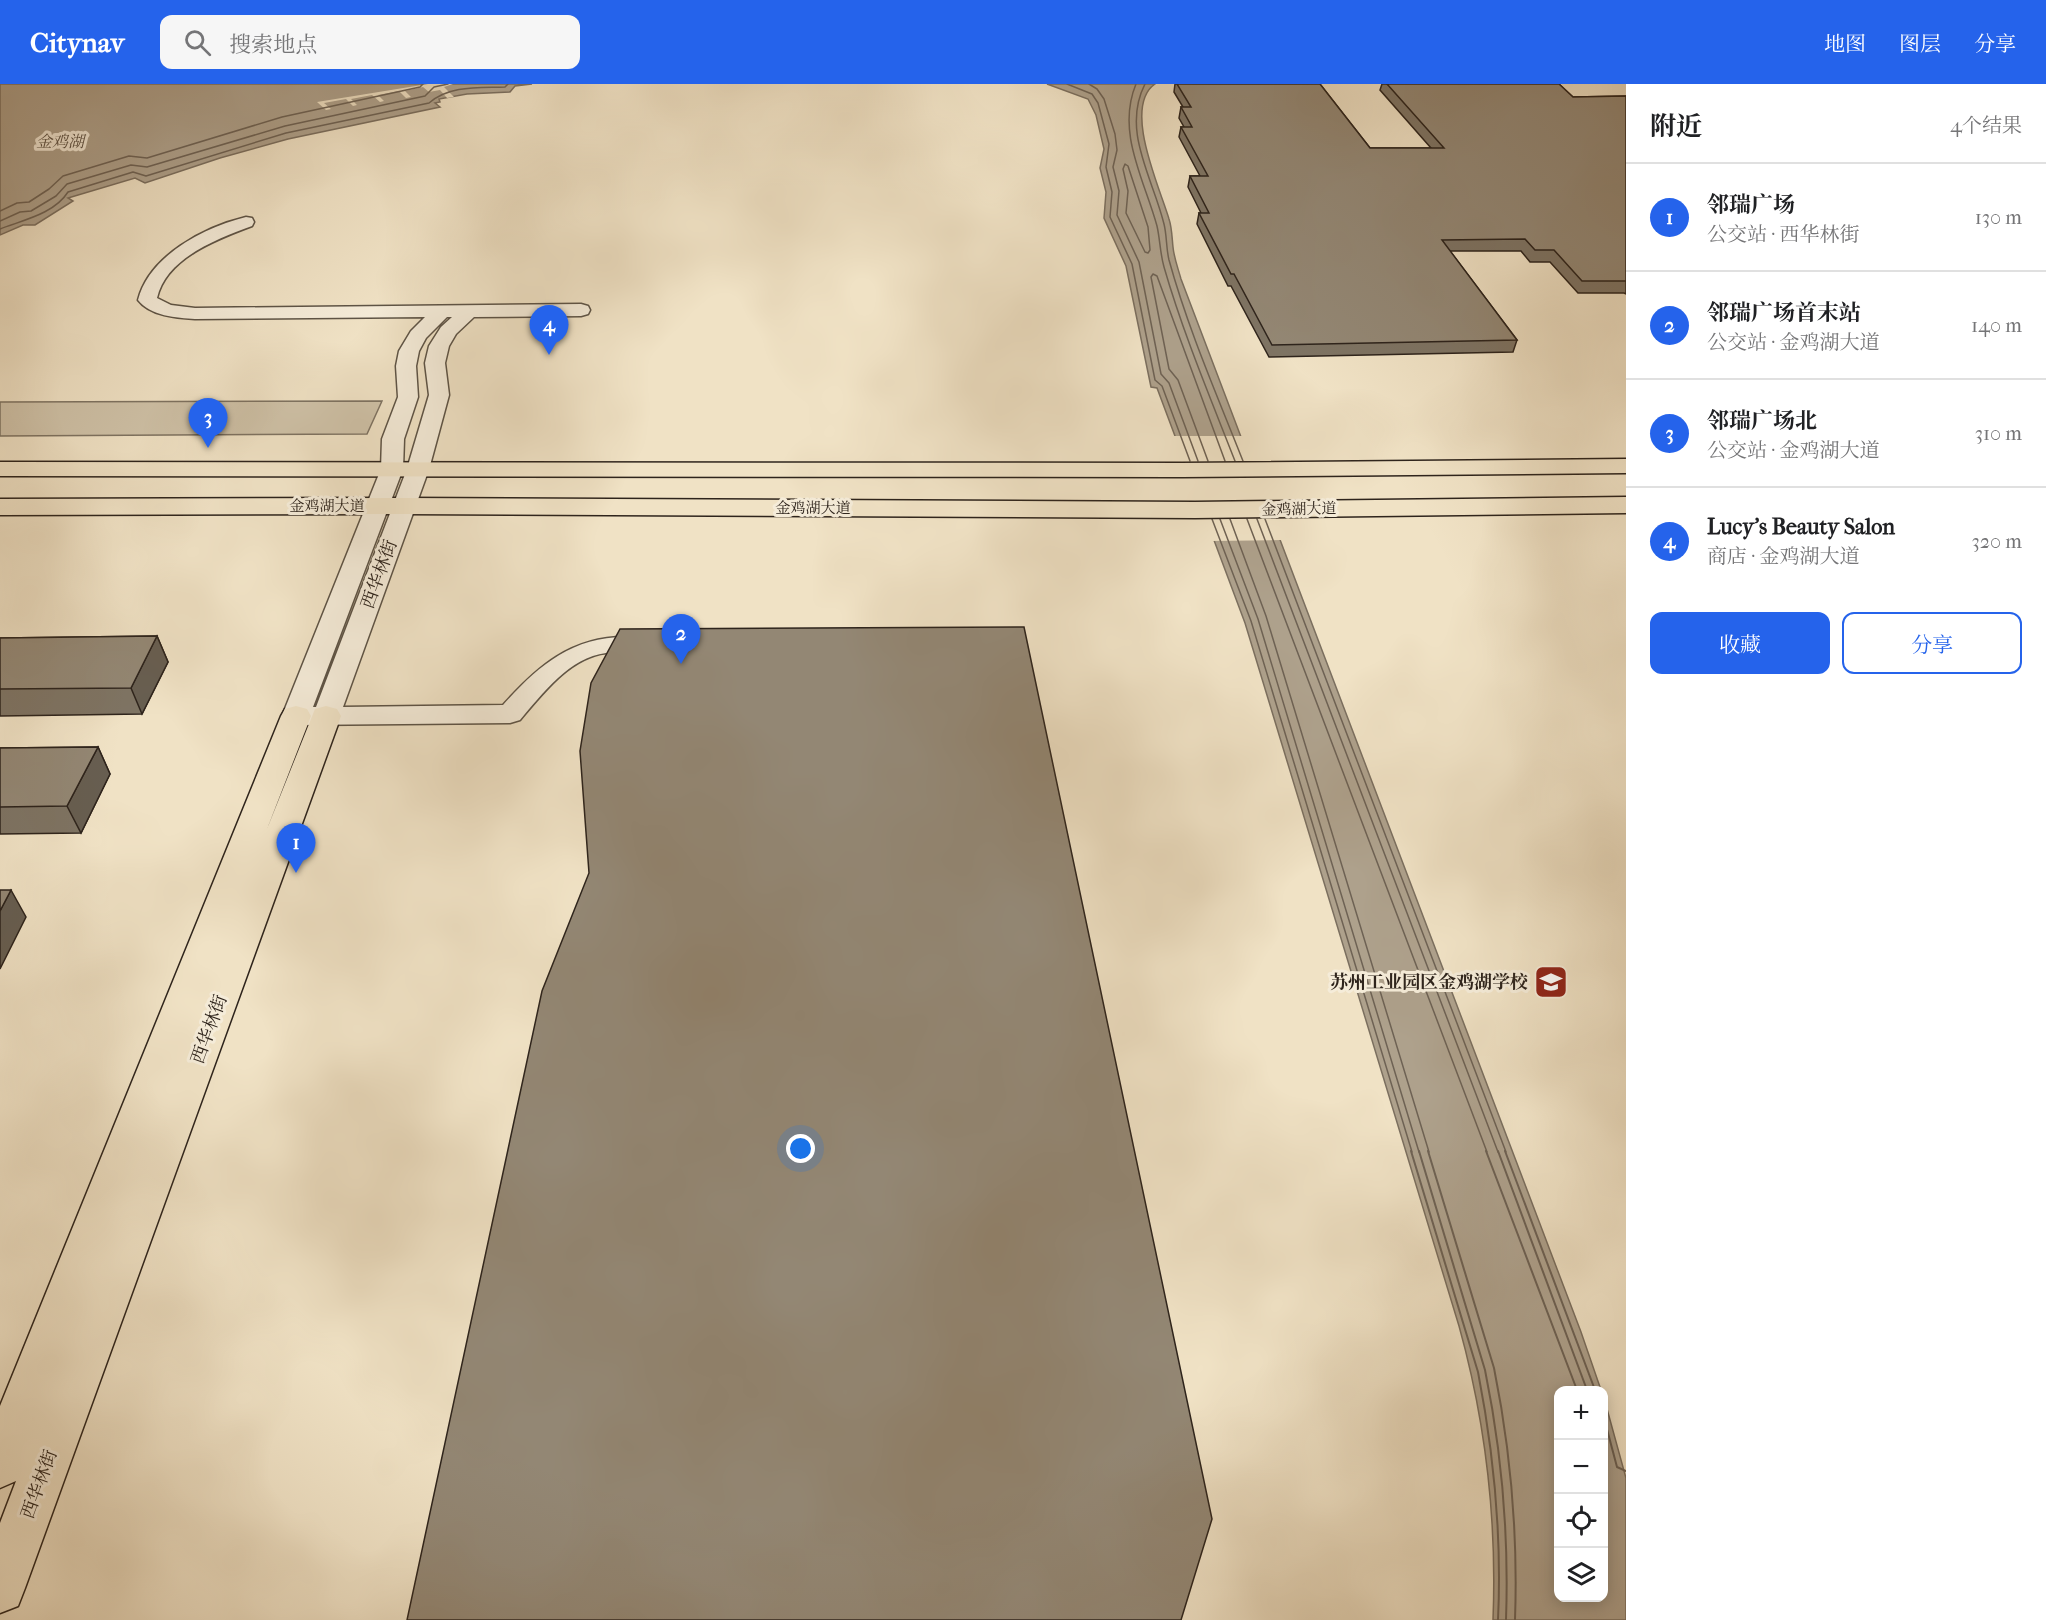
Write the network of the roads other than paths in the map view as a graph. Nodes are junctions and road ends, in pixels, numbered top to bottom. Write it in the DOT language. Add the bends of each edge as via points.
graph roads {
  1 [pos="246,222"];
  2 [pos="471,309"];
  3 [pos="444,310"];
  4 [pos="581,310"];
  5 [pos="1626,466"];
  6 [pos="0,469"];
  7 [pos="392,469"];
  8 [pos="418,469"];
  9 [pos="379,506"];
  10 [pos="404,506"];
  11 [pos="1626,506"];
  12 [pos="0,507"];
  13 [pos="674,645"];
  14 [pos="311,716"];
  15 [pos="0,1464"];
  16 [pos="0,1588"];
  1 -- 3 [label="street" via="194,245 176,258 151,285 147,300 154,306 175,310 226,314"];
  2 -- 3 [label="street"];
  2 -- 4 [label="street"];
  2 -- 8 [label="street, 西华林街" via="448,331 439,346 435,363 439,395"];
  3 -- 7 [label="street, 西华林街" via="418,335 409,351 408,397 393,439"];
  5 -- 8 [label="main road"];
  6 -- 7 [label="main road"];
  7 -- 8 [label="main road"];
  7 -- 9 [label="street, 西华林街"];
  8 -- 10 [label="street, 西华林街"];
  9 -- 10 [label="main road, 金鸡湖大道"];
  9 -- 12 [label="main road, 金鸡湖大道"];
  9 -- 14 [label="street, 西华林街"];
  10 -- 11 [label="main road, 金鸡湖大道" via="1195,510"];
  10 -- 14 [label="street, 西华林街"];
  13 -- 14 [label="street" via="604,645 567,659 510,714"];
  14 -- 15 [label="main road, 西华林街"];
  14 -- 16 [label="main road, 西华林街"];
}
